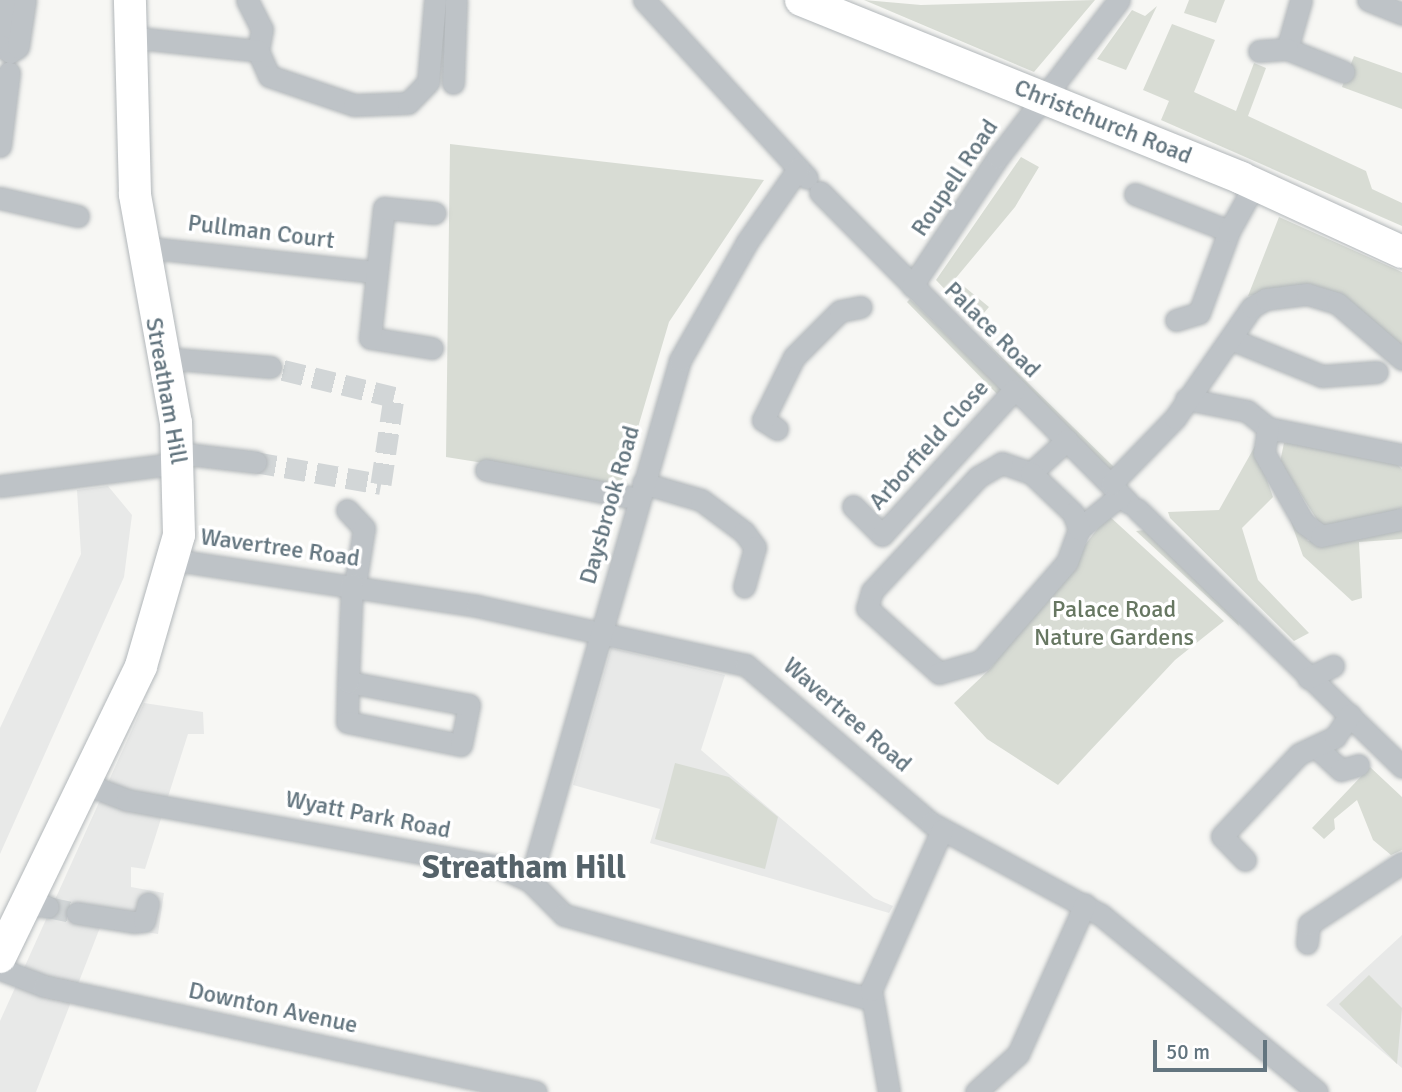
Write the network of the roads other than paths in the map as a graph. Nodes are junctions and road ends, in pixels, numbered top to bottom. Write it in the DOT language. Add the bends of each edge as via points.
graph roads {
  1 [pos="6,0"];
  2 [pos="25,0"];
  3 [pos="130,0"];
  4 [pos="247,0"];
  5 [pos="435,0"];
  6 [pos="456,0"];
  7 [pos="643,0"];
  8 [pos="801,0"];
  9 [pos="1119,0"];
  10 [pos="1301,0"];
  11 [pos="1368,0"];
  12 [pos="1402,13"];
  13 [pos="128,37"];
  14 [pos="1287,49"];
  15 [pos="258,51"];
  16 [pos="1259,51"];
  17 [pos="1344,72"];
  18 [pos="9,73"];
  19 [pos="453,83"];
  20 [pos="1044,96"];
  21 [pos="0,146"];
  22 [pos="808,180"];
  23 [pos="1255,184"];
  24 [pos="1135,194"];
  25 [pos="0,198"];
  26 [pos="435,212"];
  27 [pos="79,216"];
  28 [pos="1229,231"];
  29 [pos="141,247"];
  30 [pos="1402,251"];
  31 [pos="376,272"];
  32 [pos="912,286"];
  33 [pos="861,307"];
  34 [pos="1176,320"];
  35 [pos="1233,340"];
  36 [pos="432,348"];
  37 [pos="164,358"];
  38 [pos="1402,359"];
  39 [pos="271,368"];
  40 [pos="1377,372"];
  41 [pos="1014,390"];
  42 [pos="1186,399"];
  43 [pos="1268,428"];
  44 [pos="777,429"];
  45 [pos="1067,440"];
  46 [pos="1402,455"];
  47 [pos="179,458"];
  48 [pos="255,462"];
  49 [pos="485,470"];
  50 [pos="1031,473"];
  51 [pos="0,486"];
  52 [pos="641,491"];
  53 [pos="1125,497"];
  54 [pos="853,506"];
  55 [pos="347,510"];
  56 [pos="1402,519"];
  57 [pos="1079,529"];
  58 [pos="174,560"];
  59 [pos="354,585"];
  60 [pos="744,587"];
  61 [pos="601,629"];
  62 [pos="1333,666"];
  63 [pos="1308,678"];
  64 [pos="348,682"];
  65 [pos="1350,715"];
  66 [pos="1316,747"];
  67 [pos="1359,765"];
  68 [pos="1402,767"];
  69 [pos="83,783"];
  70 [pos="942,830"];
  71 [pos="1245,860"];
  72 [pos="1402,863"];
  73 [pos="530,881"];
  74 [pos="148,903"];
  75 [pos="1085,904"];
  76 [pos="77,914"];
  77 [pos="1307,943"];
  78 [pos="0,957"];
  79 [pos="0,969"];
  80 [pos="870,999"];
  81 [pos="524,1091"];
  82 [pos="888,1092"];
  83 [pos="976,1092"];
  84 [pos="1317,1092"];
  1 -- 2 [label="street" via="1,41 10,52 18,47"];
  3 -- 13 [label="highway, Streatham Hill"];
  4 -- 15 [label="street" via="262,29"];
  5 -- 15 [label="street" via="428,82 408,103 354,105 269,76"];
  6 -- 19 [label="street"];
  7 -- 22 [label="street, Palace Road"];
  8 -- 20 [label="highway, Christchurch Road"];
  9 -- 20 [label="street, Roupell Road"];
  10 -- 14 [label="street"];
  11 -- 12 [label="street"];
  13 -- 15 [label="street"];
  13 -- 29 [label="highway, Streatham Hill"];
  14 -- 16 [label="street"];
  14 -- 17 [label="street"];
  18 -- 21 [label="street"];
  20 -- 23 [label="highway, Christchurch Road"];
  20 -- 32 [label="street, Roupell Road"];
  22 -- 32 [label="street, Palace Road"];
  22 -- 52 [label="street, Daysbrook Road" via="691,335"];
  23 -- 28 [label="street"];
  23 -- 30 [label="highway, Christchurch Road"];
  24 -- 28 [label="street"];
  25 -- 27 [label="street"];
  26 -- 31 [label="street" via="384,208"];
  28 -- 34 [label="street" via="1199,313"];
  29 -- 31 [label="street, Pullman Court"];
  29 -- 37 [label="highway, Streatham Hill"];
  31 -- 36 [label="street" via="370,338"];
  32 -- 41 [label="street, Palace Road"];
  33 -- 44 [label="street" via="840,311 794,357 763,420"];
  35 -- 38 [label="street" via="1252,307 1307,294 1337,303"];
  35 -- 40 [label="street" via="1322,376 1352,379"];
  35 -- 42 [label="street"];
  37 -- 39 [label="street"];
  37 -- 47 [label="highway, Streatham Hill"];
  41 -- 45 [label="street, Palace Road"];
  41 -- 54 [label="street, Arborfield Close" via="882,535"];
  42 -- 43 [label="street" via="1247,411"];
  42 -- 53 [label="street"];
  43 -- 46 [label="street"];
  43 -- 56 [label="street" via="1264,453 1304,523 1321,536"];
  45 -- 50 [label="street"];
  45 -- 53 [label="street, Palace Road"];
  47 -- 48 [label="street"];
  47 -- 51 [label="street"];
  47 -- 58 [label="highway, Streatham Hill"];
  49 -- 52 [label="street"];
  50 -- 57 [label="street" via="1073,513"];
  50 -- 57 [label="street" via="1002,463 978,477 872,591 867,608 939,673 982,661 1067,562"];
  52 -- 60 [label="street" via="701,500 744,532 755,548"];
  52 -- 61 [label="street, Daysbrook Road"];
  53 -- 57 [label="street"];
  53 -- 63 [label="street, Palace Road"];
  55 -- 59 [label="street" via="363,528"];
  58 -- 59 [label="street, Wavertree Road"];
  58 -- 69 [label="highway, Streatham Hill" via="151,641"];
  59 -- 61 [label="street, Wavertree Road"];
  59 -- 64 [label="street"];
  61 -- 70 [label="street, Wavertree Road" via="758,671"];
  61 -- 73 [label="street, Daysbrook Road"];
  62 -- 63 [label="street"];
  63 -- 65 [label="street, Palace Road"];
  64 -- 64 [label="street" via="347,722 461,745 468,705"];
  65 -- 66 [label="street" via="1335,737"];
  65 -- 68 [label="street, Palace Road"];
  66 -- 67 [label="street" via="1341,770"];
  66 -- 71 [label="street" via="1299,754 1223,836"];
  69 -- 73 [label="street, Wyatt Park Road" via="117,798 499,867"];
  69 -- 78 [label="highway, Streatham Hill" via="37,905"];
  70 -- 75 [label="street, Wavertree Road"];
  70 -- 80 [label="street"];
  72 -- 77 [label="street" via="1309,924"];
  73 -- 80 [label="street, Wyatt Park Road" via="564,915"];
  74 -- 76 [label="street" via="144,921"];
  75 -- 83 [label="street" via="1018,1054"];
  75 -- 84 [label="street, Wavertree Road"];
  79 -- 81 [label="street, Downton Avenue" via="44,986"];
  80 -- 82 [label="street"];
}
